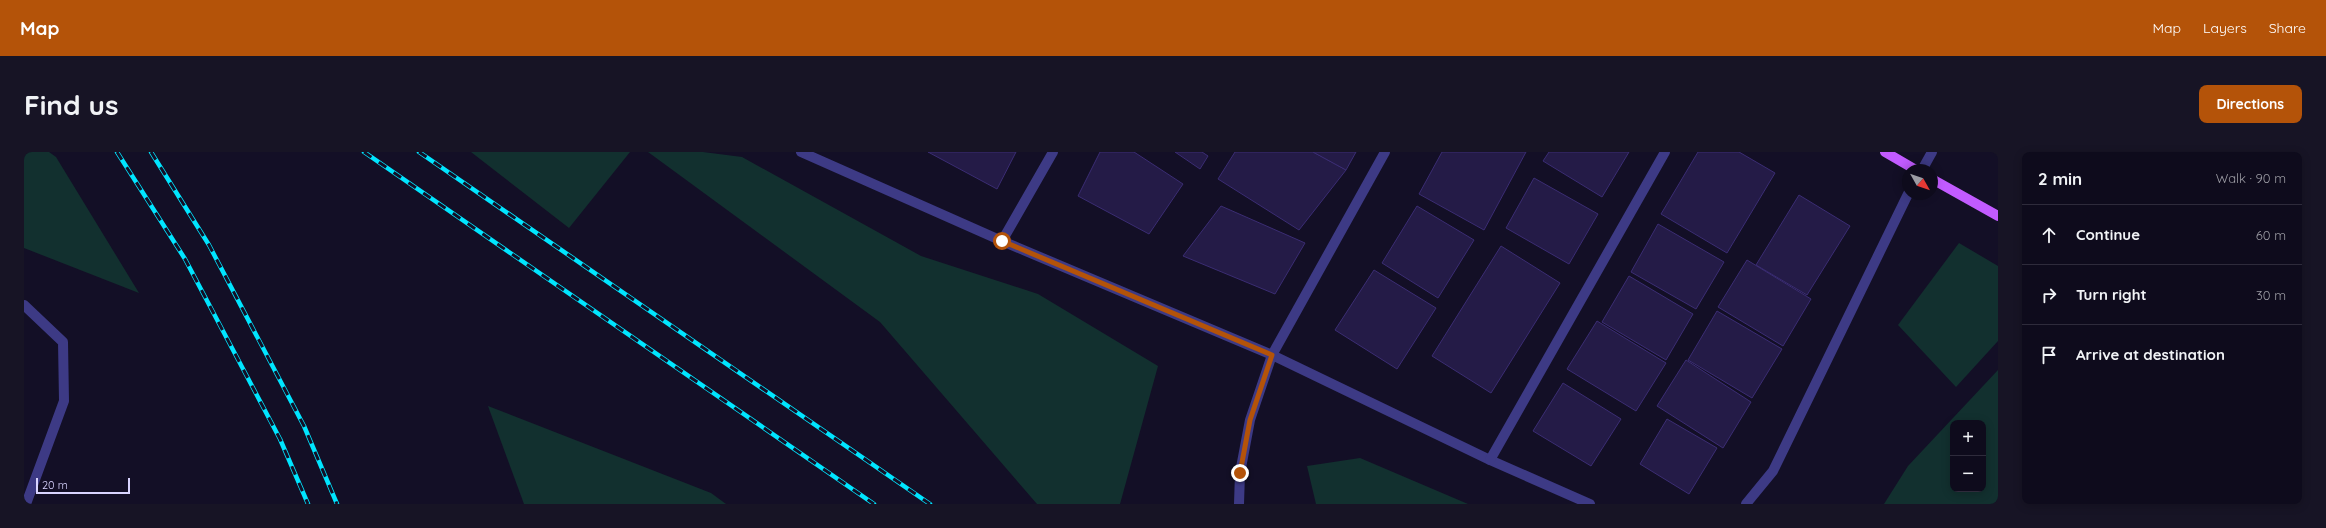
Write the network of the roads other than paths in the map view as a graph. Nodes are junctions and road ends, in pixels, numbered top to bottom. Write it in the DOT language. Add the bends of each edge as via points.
graph roads {
  1 [pos="801,152"];
  2 [pos="1053,152"];
  3 [pos="1385,152"];
  4 [pos="1665,152"];
  5 [pos="1885,152"];
  6 [pos="1932,152"];
  7 [pos="1906,164"];
  8 [pos="1925,164"];
  9 [pos="1938,182"];
  10 [pos="1905,200"];
  11 [pos="1998,216"];
  12 [pos="1002,241"];
  13 [pos="24,305"];
  14 [pos="1272,355"];
  15 [pos="1490,460"];
  16 [pos="26,504"];
  17 [pos="1239,504"];
  18 [pos="1590,504"];
  19 [pos="1746,504"];
  1 -- 12 [label="street"];
  2 -- 12 [label="street"];
  3 -- 14 [label="street"];
  4 -- 15 [label="street"];
  5 -- 7 [label="main road"];
  6 -- 8 [label="street"];
  9 -- 11 [label="main road"];
  10 -- 19 [label="street" via="1773,471"];
  12 -- 14 [label="street"];
  13 -- 16 [label="street" via="63,342 64,401"];
  14 -- 15 [label="street"];
  14 -- 17 [label="street" via="1250,420 1240,473"];
  15 -- 18 [label="street"];
}
